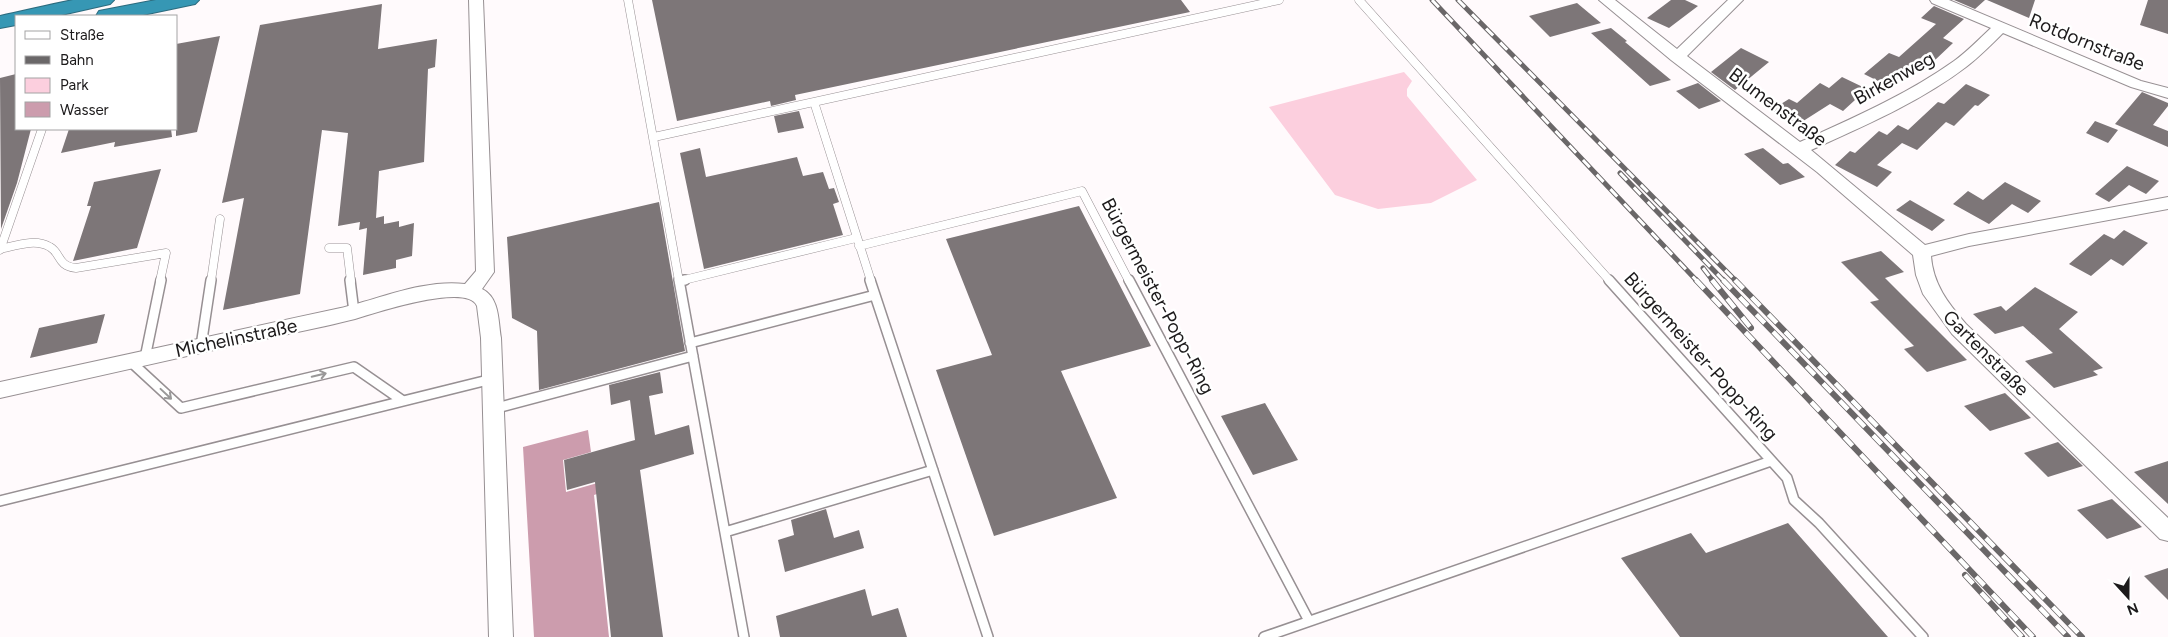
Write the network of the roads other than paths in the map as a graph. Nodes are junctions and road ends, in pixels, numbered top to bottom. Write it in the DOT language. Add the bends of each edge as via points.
graph roads {
  1 [pos="103,0"];
  2 [pos="188,0"];
  3 [pos="628,0"];
  4 [pos="1237,0"];
  5 [pos="1279,0"];
  6 [pos="1359,0"];
  7 [pos="1606,0"];
  8 [pos="1736,0"];
  9 [pos="1937,0"];
  10 [pos="475,8"];
  11 [pos="1243,8"];
  12 [pos="33,15"];
  13 [pos="112,15"];
  14 [pos="15,19"];
  15 [pos="0,22"];
  16 [pos="2000,28"];
  17 [pos="15,35"];
  18 [pos="0,39"];
  19 [pos="1676,57"];
  20 [pos="2168,94"];
  21 [pos="814,102"];
  22 [pos="42,130"];
  23 [pos="654,137"];
  24 [pos="1798,149"];
  25 [pos="2168,203"];
  26 [pos="220,219"];
  27 [pos="858,242"];
  28 [pos="0,248"];
  29 [pos="329,248"];
  30 [pos="1922,252"];
  31 [pos="680,281"];
  32 [pos="471,290"];
  33 [pos="875,295"];
  34 [pos="354,312"];
  35 [pos="690,343"];
  36 [pos="201,346"];
  37 [pos="693,356"];
  38 [pos="137,360"];
  39 [pos="492,379"];
  40 [pos="0,390"];
  41 [pos="403,401"];
  42 [pos="493,409"];
  43 [pos="1771,460"];
  44 [pos="933,470"];
  45 [pos="0,501"];
  46 [pos="725,532"];
  47 [pos="2168,532"];
  48 [pos="1309,621"];
  49 [pos="502,637"];
  50 [pos="744,637"];
  51 [pos="988,637"];
  52 [pos="1264,637"];
  53 [pos="1923,637"];
  1 -- 12 [label="highway"];
  2 -- 13 [label="highway"];
  3 -- 23 [label="lane"];
  4 -- 11 [label="lane"];
  5 -- 11 [label="lane"];
  6 -- 43 [label="lane, Bürgermeister-Popp-Ring"];
  7 -- 19 [label="street, Blumenstraße"];
  8 -- 19 [label="street"];
  9 -- 16 [label="street, Rotdornstraße"];
  10 -- 32 [label="street" via="485,272"];
  11 -- 21 [label="lane"];
  14 -- 15 [label="highway"];
  16 -- 20 [label="street, Rotdornstraße"];
  16 -- 24 [label="street, Birkenweg" via="1961,63 1930,83 1883,110"];
  17 -- 18 [label="highway"];
  19 -- 24 [label="street, Blumenstraße"];
  21 -- 23 [label="lane"];
  21 -- 27 [label="lane"];
  22 -- 28 [label="lane"];
  23 -- 31 [label="lane"];
  24 -- 30 [label="street, Blumenstraße"];
  25 -- 30 [label="street" via="1969,240"];
  26 -- 36 [label="lane"];
  27 -- 31 [label="lane"];
  27 -- 33 [label="lane"];
  27 -- 48 [label="lane, Bürgermeister-Popp-Ring" via="1082,191"];
  28 -- 38 [label="lane" via="33,242 51,247 59,260 70,268 166,253"];
  29 -- 34 [label="lane" via="347,248"];
  30 -- 47 [label="street, Gartenstraße" via="1922,268 1935,301 1959,329"];
  31 -- 35 [label="lane"];
  32 -- 34 [label="street, Michelinstraße" via="446,290 408,297"];
  32 -- 39 [label="street" via="483,298 488,313"];
  33 -- 35 [label="lane"];
  33 -- 44 [label="lane"];
  34 -- 36 [label="street, Michelinstraße"];
  35 -- 37 [label="lane"];
  36 -- 38 [label="street, Michelinstraße"];
  37 -- 42 [label="lane"];
  37 -- 46 [label="lane"];
  38 -- 40 [label="street, Michelinstraße"];
  38 -- 41 [label="lane, one-way" via="181,408 354,367"];
  39 -- 41 [label="lane"];
  39 -- 42 [label="street"];
  41 -- 45 [label="lane"];
  42 -- 49 [label="street"];
  43 -- 48 [label="lane, Bürgermeister-Popp-Ring"];
  43 -- 53 [label="lane" via="1787,478 1794,500"];
  44 -- 46 [label="lane"];
  44 -- 51 [label="lane"];
  46 -- 50 [label="lane"];
  48 -- 52 [label="lane, Bürgermeister-Popp-Ring"];
}
